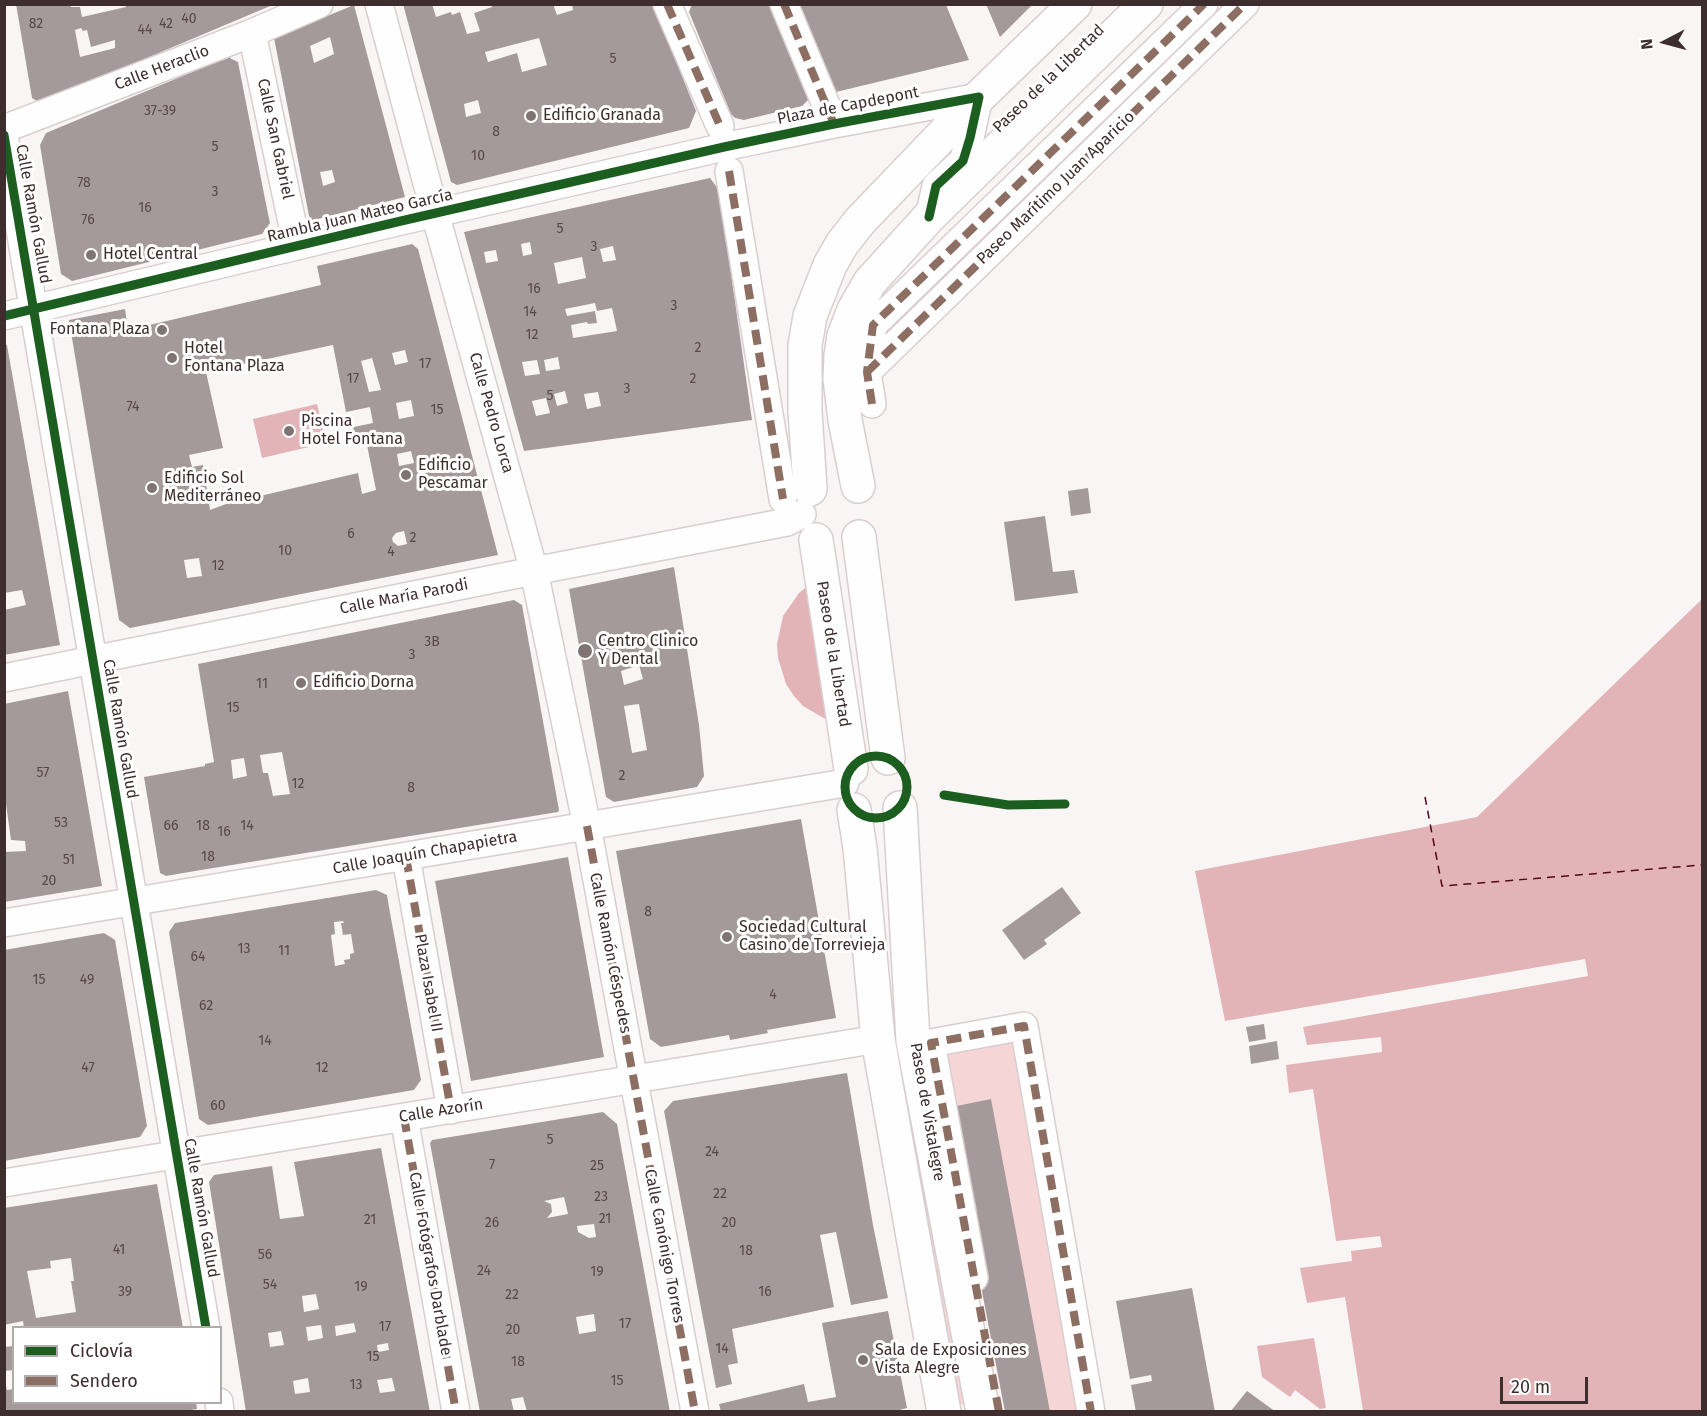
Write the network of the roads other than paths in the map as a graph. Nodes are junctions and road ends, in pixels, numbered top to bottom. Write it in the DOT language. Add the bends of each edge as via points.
graph roads {
  1 [pos="319,4"];
  2 [pos="379,4"];
  3 [pos="667,4"];
  4 [pos="784,4"];
  5 [pos="1075,4"];
  6 [pos="1146,4"];
  7 [pos="1204,4"];
  8 [pos="1245,4"];
  9 [pos="252,33"];
  10 [pos="979,97"];
  11 [pos="834,124"];
  12 [pos="4,129"];
  13 [pos="4,135"];
  14 [pos="724,148"];
  15 [pos="435,213"];
  16 [pos="929,217"];
  17 [pos="297,246"];
  18 [pos="34,309"];
  19 [pos="4,316"];
  20 [pos="867,372"];
  21 [pos="872,404"];
  22 [pos="858,486"];
  23 [pos="803,510"];
  24 [pos="859,537"];
  25 [pos="534,571"];
  26 [pos="93,660"];
  27 [pos="4,678"];
  28 [pos="888,758"];
  29 [pos="850,787"];
  30 [pos="900,808"];
  31 [pos="587,826"];
  32 [pos="405,857"];
  33 [pos="134,902"];
  34 [pos="4,923"];
  35 [pos="878,1039"];
  36 [pos="634,1080"];
  37 [pos="451,1110"];
  38 [pos="404,1118"];
  39 [pos="177,1155"];
  40 [pos="4,1183"];
  41 [pos="206,1326"];
  42 [pos="456,1412"];
  43 [pos="695,1412"];
  44 [pos="944,1412"];
  45 [pos="983,1412"];
  46 [pos="999,1412"];
  47 [pos="1091,1412"];
  1 -- 9 [label="street, Calle Heraclio"];
  2 -- 15 [label="street, Calle Pedro Lorca"];
  3 -- 14 [label="street"];
  4 -- 11 [label="street"];
  5 -- 10 [label="street, Paseo de la Libertad"];
  6 -- 16 [label="street, Paseo de la Libertad"];
  7 -- 20 [label="street" via="873,325"];
  8 -- 20 [label="street, Paseo Marítimo Juan Aparicio"];
  9 -- 12 [label="street, Calle Heraclio"];
  9 -- 17 [label="street, Calle San Gabriel"];
  10 -- 11 [label="street, Plaza de Capdepont"];
  10 -- 16 [label="street" via="963,161 936,186"];
  10 -- 23 [label="street, Paseo de la Libertad" via="860,221 842,244 819,289 805,345"];
  11 -- 14 [label="street, Plaza de Capdepont"];
  13 -- 18 [label="street, Calle Ramón Gallud"];
  14 -- 15 [label="street, Rambla Juan Mateo García"];
  14 -- 23 [label="street"];
  15 -- 17 [label="street, Rambla Juan Mateo García"];
  15 -- 25 [label="street, Calle Pedro Lorca"];
  16 -- 22 [label="street, Paseo de la Libertad" via="870,282 844,336 840,379"];
  17 -- 18 [label="street, Rambla Juan Mateo García"];
  18 -- 19 [label="street, Rambla Juan Mateo García"];
  18 -- 26 [label="street, Calle Ramón Gallud"];
  20 -- 21 [label="street"];
  22 -- 23 [label="street" via="838,478 818,483"];
  22 -- 24 [label="street, Paseo de la Libertad" via="869,505 870,516"];
  23 -- 24 [label="street" via="826,545 850,544"];
  23 -- 25 [label="street, Calle María Parodi" via="787,522"];
  23 -- 29 [label="street, Paseo de la Libertad"];
  24 -- 28 [label="street, Paseo de la Libertad"];
  25 -- 26 [label="street, Calle María Parodi"];
  25 -- 31 [label="street, Calle Pedro Lorca"];
  26 -- 27 [label="street, Calle María Parodi"];
  26 -- 33 [label="street, Calle Ramón Gallud"];
  28 -- 29 [label="street" via="858,761"];
  28 -- 30 [label="street, Paseo de Vistalegre" via="897,764 906,780"];
  29 -- 30 [label="street" via="862,816 882,818"];
  29 -- 31 [label="street, Calle Joaquín Chapapietra"];
  29 -- 35 [label="street" via="860,848"];
  30 -- 45 [label="street, Paseo de Vistalegre" via="913,1041"];
  31 -- 32 [label="street, Calle Joaquín Chapapietra"];
  31 -- 36 [label="street, Calle Ramón Céspedes"];
  32 -- 33 [label="street, Calle Joaquín Chapapietra"];
  32 -- 37 [label="street, Plaza Isabel II"];
  33 -- 34 [label="street, Calle Joaquín Chapapietra"];
  33 -- 39 [label="street, Calle Ramón Gallud"];
  35 -- 36 [label="street, Calle Azorín"];
  35 -- 44 [label="street"];
  36 -- 37 [label="street, Calle Azorín"];
  36 -- 43 [label="street, Calle Canónigo Torres"];
  37 -- 38 [label="street, Calle Azorín"];
  38 -- 39 [label="street, Calle Azorín"];
  38 -- 42 [label="street, Calle Fotógrafos Darblade"];
  39 -- 40 [label="street, Calle Azorín"];
  39 -- 41 [label="street, Calle Ramón Gallud"];
  46 -- 47 [label="street" via="931,1043 1024,1026"];
}
